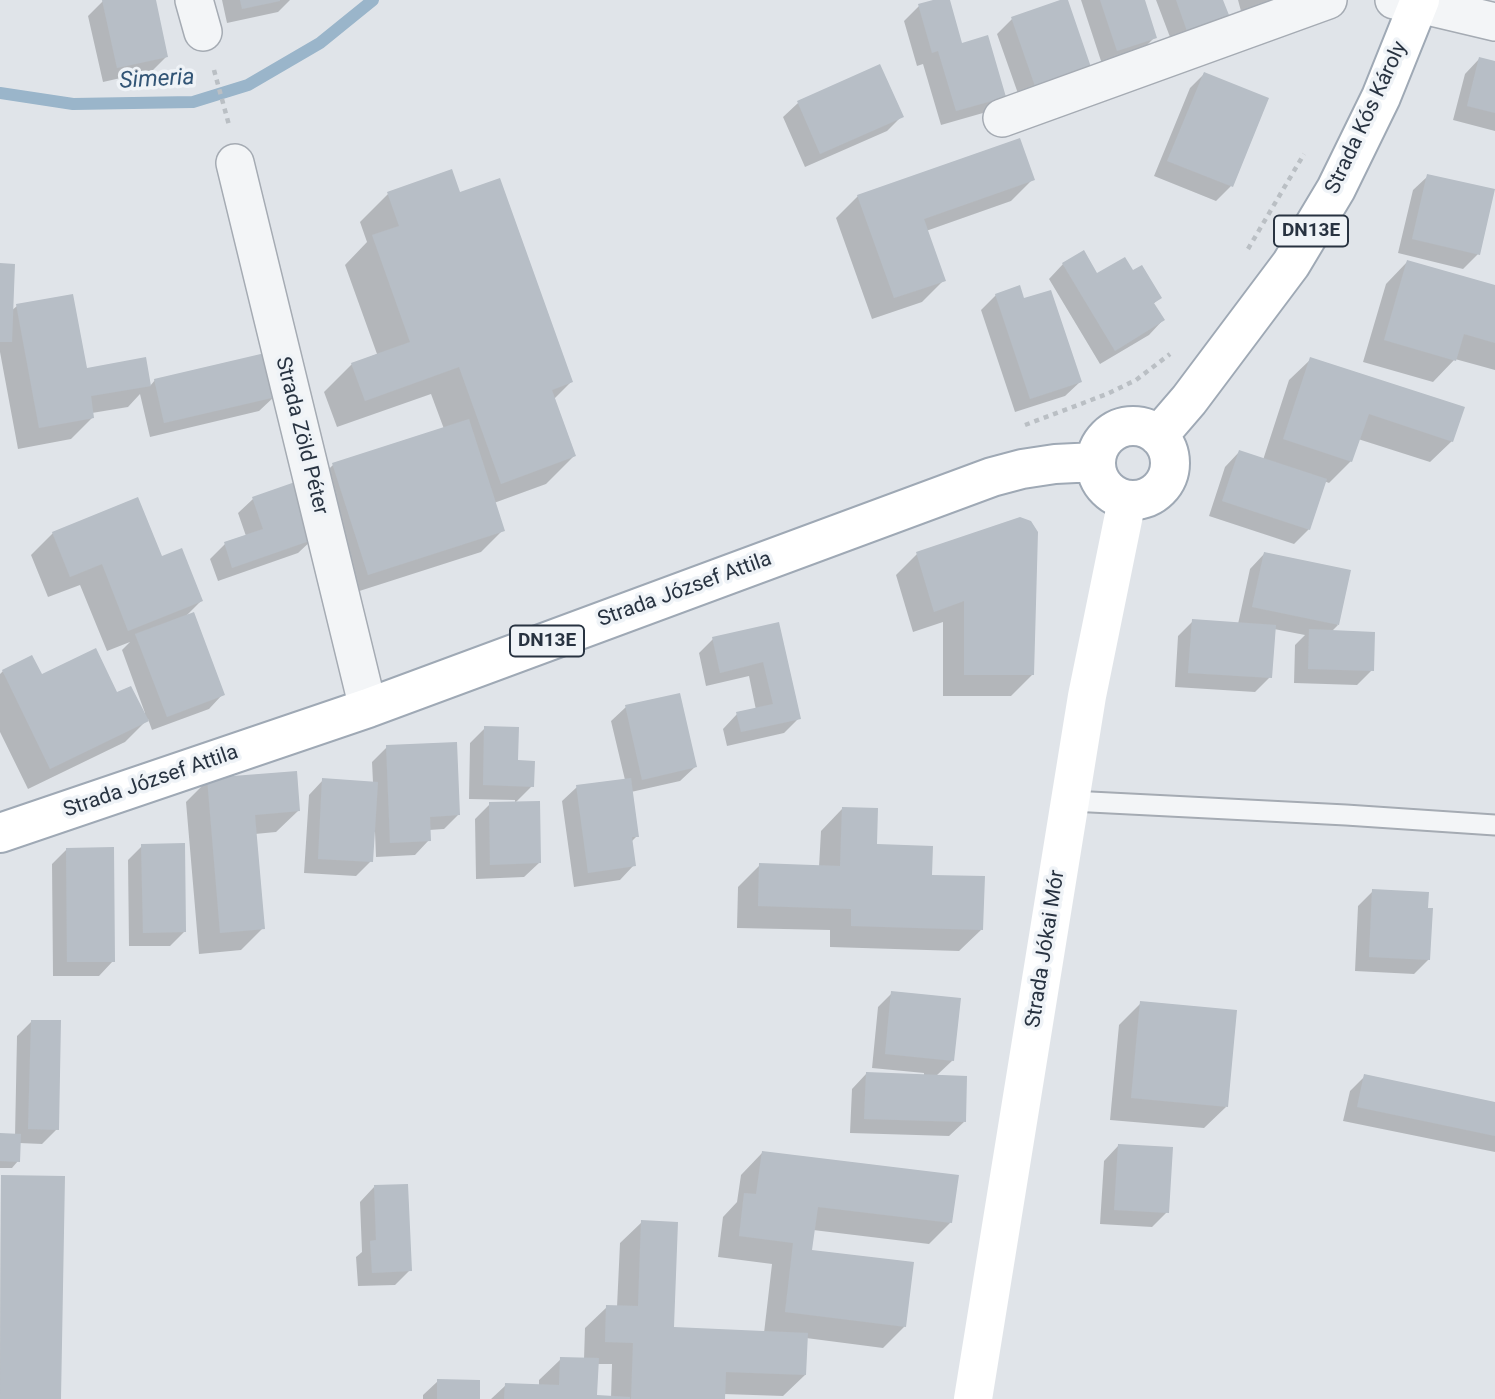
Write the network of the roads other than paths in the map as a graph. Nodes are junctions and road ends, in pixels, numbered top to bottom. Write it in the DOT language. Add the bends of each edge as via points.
graph roads {
  1 [pos="1328,0"];
  2 [pos="1411,1"];
  3 [pos="1495,22"];
  4 [pos="1002,118"];
  5 [pos="235,163"];
  6 [pos="1158,436"];
  7 [pos="1096,462"];
  8 [pos="1127,500"];
  9 [pos="368,708"];
  10 [pos="1071,801"];
  11 [pos="1495,825"];
  12 [pos="0,833"];
  13 [pos="973,1399"];
  1 -- 4 [label="street"];
  2 -- 3 [label="street"];
  2 -- 6 [label="main road, Strada Kós Károly / DN13E" via="1376,108 1336,189 1291,264"];
  5 -- 9 [label="street, Strada Zöld Péter"];
  6 -- 7 [label="main road" via="1139,427 1118,429 1102,442"];
  6 -- 8 [label="main road" via="1170,456 1167,480 1151,496"];
  7 -- 8 [label="main road" via="1108,491"];
  7 -- 9 [label="main road, Strada József Attila / DN13E" via="1055,464 992,477"];
  8 -- 10 [label="main road, Strada Jókai Mór"];
  9 -- 12 [label="main road, Strada József Attila / DN13E"];
  10 -- 11 [label="lane"];
  10 -- 13 [label="main road, Strada Jókai Mór"];
}
